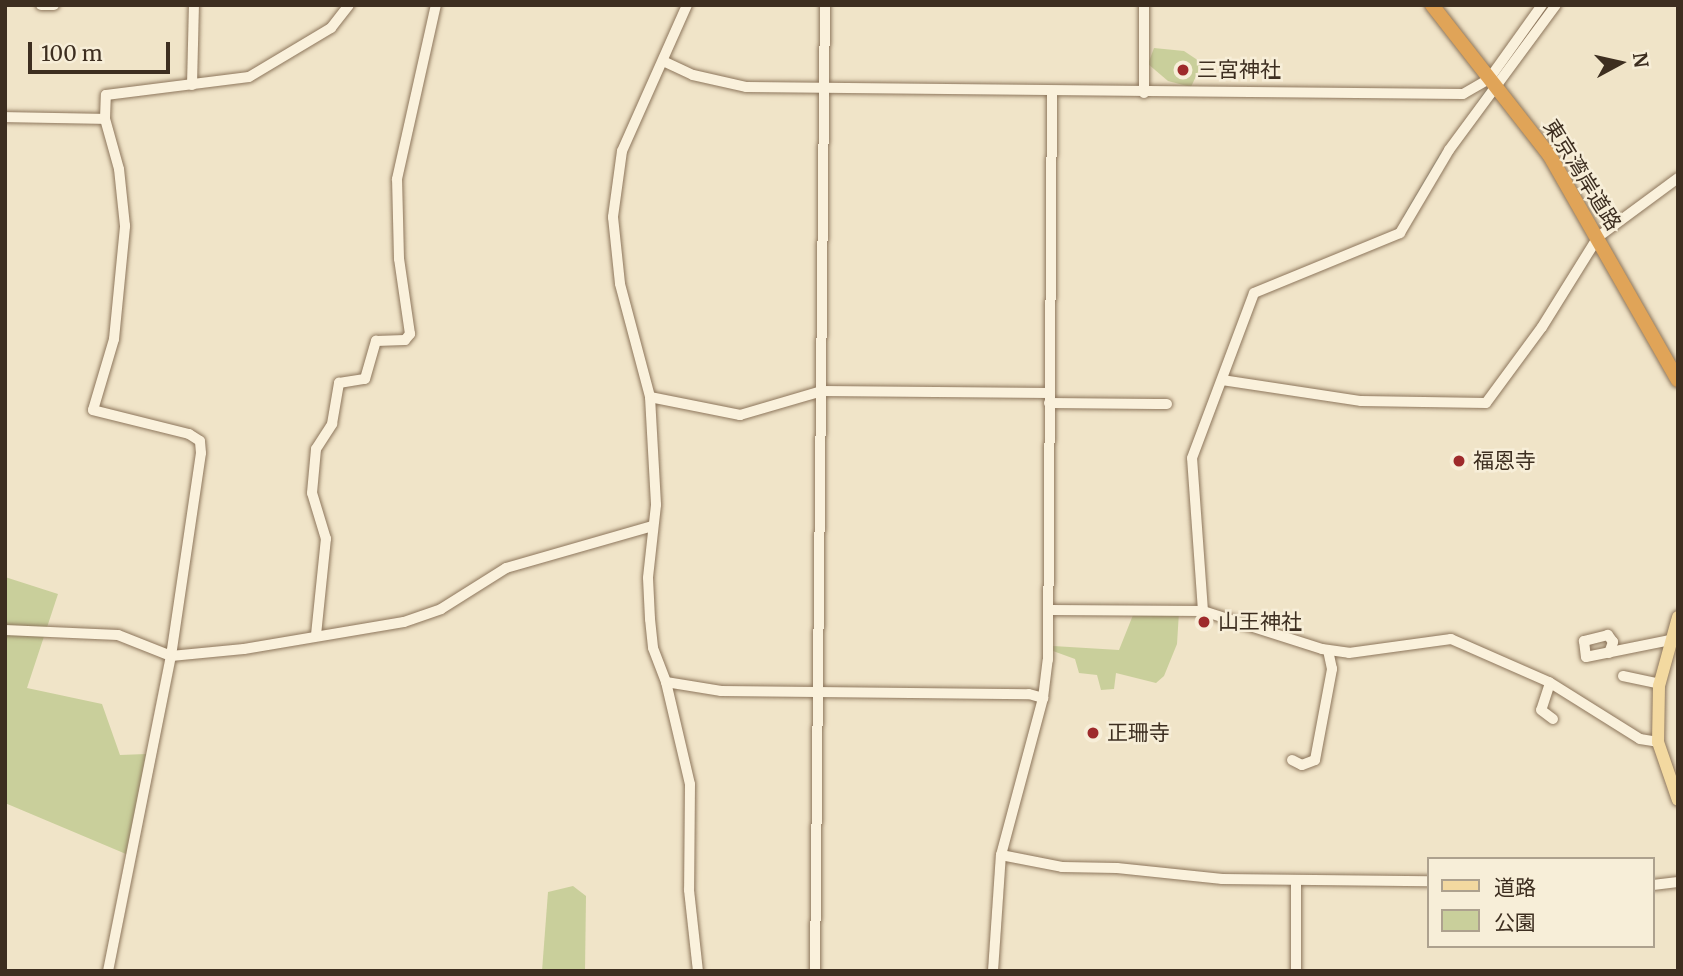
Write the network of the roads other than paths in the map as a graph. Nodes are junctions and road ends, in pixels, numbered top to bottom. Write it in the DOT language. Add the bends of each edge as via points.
graph roads {
  1 [pos="41,5"];
  2 [pos="54,5"];
  3 [pos="194,5"];
  4 [pos="349,5"];
  5 [pos="436,5"];
  6 [pos="687,5"];
  7 [pos="825,5"];
  8 [pos="1144,5"];
  9 [pos="1432,5"];
  10 [pos="1542,5"];
  11 [pos="1556,5"];
  12 [pos="663,61"];
  13 [pos="1492,83"];
  14 [pos="192,85"];
  15 [pos="825,90"];
  16 [pos="1052,91"];
  17 [pos="1144,93"];
  18 [pos="5,117"];
  19 [pos="105,119"];
  20 [pos="1678,178"];
  21 [pos="1598,237"];
  22 [pos="1222,380"];
  23 [pos="1678,380"];
  24 [pos="822,391"];
  25 [pos="650,397"];
  26 [pos="1049,398"];
  27 [pos="1167,404"];
  28 [pos="652,526"];
  29 [pos="1050,610"];
  30 [pos="1203,611"];
  31 [pos="1678,617"];
  32 [pos="5,630"];
  33 [pos="316,635"];
  34 [pos="1670,640"];
  35 [pos="1328,650"];
  36 [pos="1609,653"];
  37 [pos="171,656"];
  38 [pos="1628,674"];
  39 [pos="666,682"];
  40 [pos="1550,683"];
  41 [pos="1660,684"];
  42 [pos="820,692"];
  43 [pos="1043,698"];
  44 [pos="1553,719"];
  45 [pos="1658,742"];
  46 [pos="1292,761"];
  47 [pos="1671,770"];
  48 [pos="1678,800"];
  49 [pos="1001,855"];
  50 [pos="1296,881"];
  51 [pos="1428,881"];
  52 [pos="1678,883"];
  53 [pos="1655,885"];
  54 [pos="108,971"];
  55 [pos="698,971"];
  56 [pos="815,971"];
  57 [pos="993,971"];
  58 [pos="1296,971"];
  1 -- 2 [label="street"];
  3 -- 14 [label="street"];
  4 -- 14 [label="street" via="331,28 249,77"];
  5 -- 33 [label="street" via="397,179 398,259 410,334 405,340 376,341 365,379 338,383 332,424 316,449 312,493 326,538"];
  6 -- 12 [label="street"];
  7 -- 15 [label="street"];
  8 -- 17 [label="street"];
  9 -- 13 [label="highway, 東京湾岸道路"];
  10 -- 13 [label="street"];
  11 -- 13 [label="street"];
  12 -- 15 [label="street" via="693,75 746,87"];
  12 -- 25 [label="street" via="620,158 613,217 620,284"];
  13 -- 17 [label="street" via="1463,94 1432,95"];
  13 -- 21 [label="highway, 東京湾岸道路" via="1550,156"];
  13 -- 22 [label="street" via="1400,233 1254,293"];
  14 -- 19 [label="street" via="106,95"];
  15 -- 16 [label="street"];
  15 -- 24 [label="street"];
  16 -- 17 [label="street"];
  16 -- 26 [label="street"];
  18 -- 19 [label="street"];
  19 -- 37 [label="street" via="119,169 125,226 114,339 93,410 200,440"];
  20 -- 21 [label="street"];
  21 -- 22 [label="street" via="1542,327 1486,403 1361,401"];
  21 -- 23 [label="highway, 東京湾岸道路"];
  22 -- 30 [label="street" via="1192,458"];
  24 -- 25 [label="street" via="740,415"];
  24 -- 26 [label="street"];
  24 -- 42 [label="street"];
  25 -- 28 [label="street" via="656,505"];
  26 -- 27 [label="street"];
  26 -- 29 [label="street"];
  28 -- 33 [label="street" via="506,568 441,609 404,622"];
  28 -- 39 [label="street" via="650,619 653,648"];
  29 -- 30 [label="street"];
  29 -- 43 [label="street"];
  30 -- 35 [label="street"];
  31 -- 34 [label="main road"];
  32 -- 37 [label="street" via="118,635"];
  33 -- 37 [label="street"];
  34 -- 36 [label="street"];
  34 -- 41 [label="main road"];
  35 -- 40 [label="street" via="1349,653 1451,639"];
  35 -- 46 [label="street" via="1332,669 1315,760 1302,765"];
  37 -- 54 [label="street"];
  38 -- 41 [label="street"];
  39 -- 42 [label="street" via="721,691"];
  39 -- 55 [label="street" via="690,784 689,890"];
  40 -- 44 [label="street" via="1541,710"];
  40 -- 45 [label="street" via="1622,729"];
  41 -- 45 [label="main road"];
  42 -- 43 [label="street" via="1028,694"];
  42 -- 56 [label="street"];
  43 -- 49 [label="street"];
  45 -- 47 [label="main road"];
  47 -- 48 [label="main road"];
  49 -- 50 [label="street" via="1062,867"];
  49 -- 57 [label="street"];
  50 -- 51 [label="street"];
  50 -- 58 [label="street"];
  52 -- 53 [label="street"];
}
